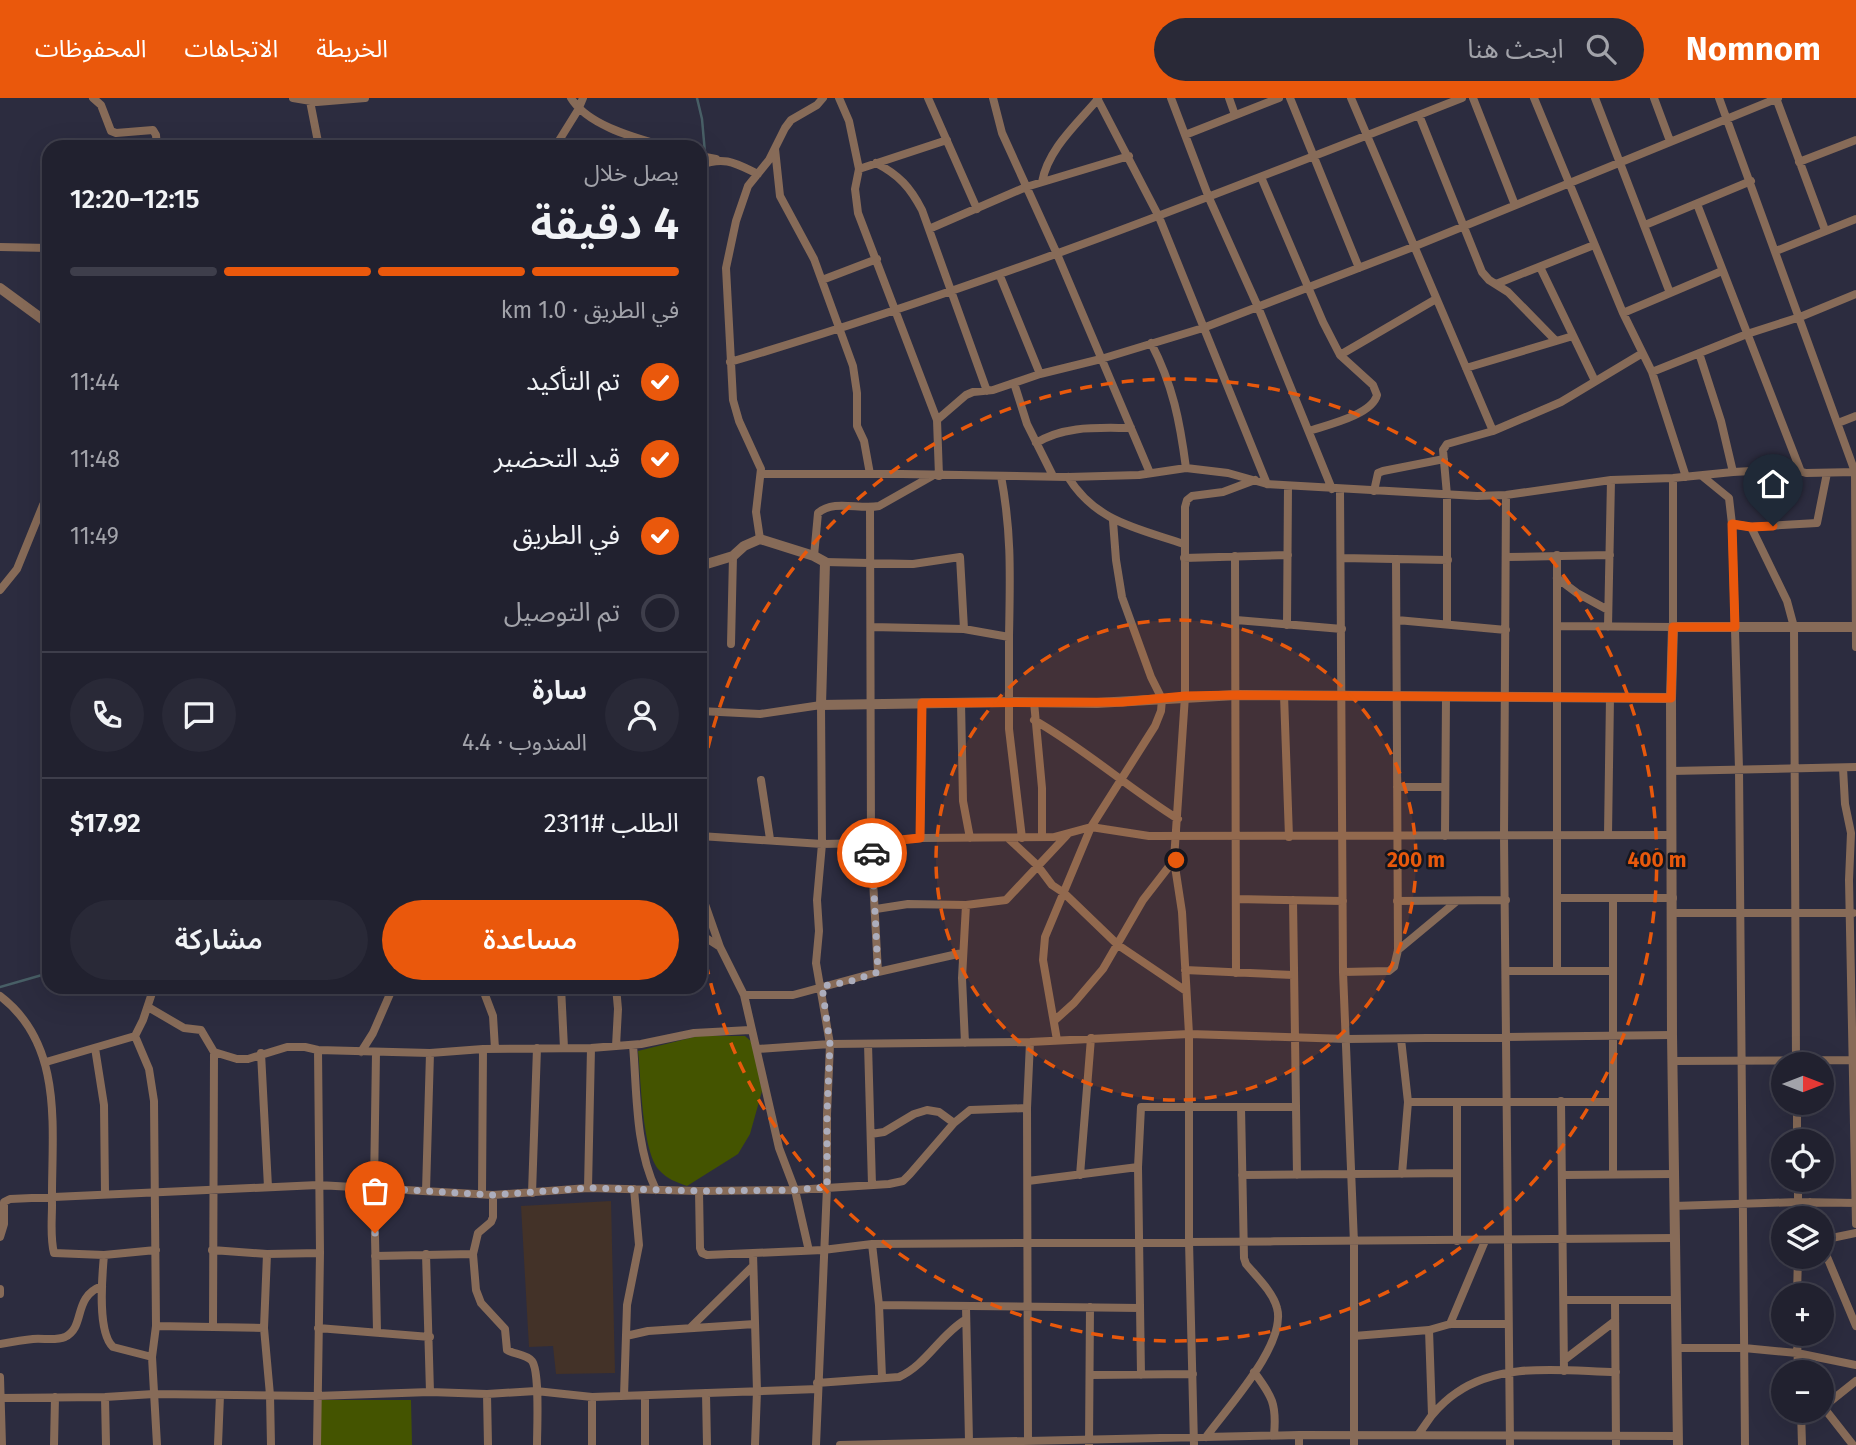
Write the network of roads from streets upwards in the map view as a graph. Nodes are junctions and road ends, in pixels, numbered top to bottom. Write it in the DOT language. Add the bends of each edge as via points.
graph roads {
  1 [pos="93,98"];
  2 [pos="293,98"];
  3 [pos="365,98"];
  4 [pos="571,98"];
  5 [pos="583,98"];
  6 [pos="823,98"];
  7 [pos="839,98"];
  8 [pos="928,98"];
  9 [pos="993,98"];
  10 [pos="1171,98"];
  11 [pos="1229,98"];
  12 [pos="1279,98"];
  13 [pos="1290,98"];
  14 [pos="1350,98"];
  15 [pos="1462,98"];
  16 [pos="1473,98"];
  17 [pos="1534,98"];
  18 [pos="1595,98"];
  19 [pos="1654,98"];
  20 [pos="1719,98"];
  21 [pos="1777,98"];
  22 [pos="1098,99"];
  23 [pos="315,101"];
  24 [pos="579,110"];
  25 [pos="1235,115"];
  26 [pos="1419,115"];
  27 [pos="1727,117"];
  28 [pos="1185,135"];
  29 [pos="1365,136"];
  30 [pos="156,140"];
  31 [pos="318,140"];
  32 [pos="560,140"];
  33 [pos="643,140"];
  34 [pos="947,140"];
  35 [pos="1670,141"];
  36 [pos="1855,143"];
  37 [pos="775,149"];
  38 [pos="1129,156"];
  39 [pos="1314,156"];
  40 [pos="707,157"];
  41 [pos="716,159"];
  42 [pos="707,162"];
  43 [pos="1621,162"];
  44 [pos="1799,162"];
  45 [pos="876,163"];
  46 [pos="859,169"];
  47 [pos="758,174"];
  48 [pos="1261,177"];
  49 [pos="1751,181"];
  50 [pos="1042,182"];
  51 [pos="1568,184"];
  52 [pos="1026,187"];
  53 [pos="1209,198"];
  54 [pos="1697,204"];
  55 [pos="1515,205"];
  56 [pos="977,209"];
  57 [pos="1159,217"];
  58 [pos="1856,219"];
  59 [pos="1645,225"];
  60 [pos="1463,226"];
  61 [pos="929,229"];
  62 [pos="1825,230"];
  63 [pos="1594,245"];
  64 [pos="0,247"];
  65 [pos="1413,247"];
  66 [pos="42,248"];
  67 [pos="1776,251"];
  68 [pos="1057,254"];
  69 [pos="877,259"];
  70 [pos="1540,267"];
  71 [pos="1359,268"];
  72 [pos="1722,271"];
  73 [pos="1000,276"];
  74 [pos="822,280"];
  75 [pos="1496,284"];
  76 [pos="0,288"];
  77 [pos="1308,288"];
  78 [pos="951,293"];
  79 [pos="1670,293"];
  80 [pos="1855,297"];
  81 [pos="1436,299"];
  82 [pos="1258,307"];
  83 [pos="894,310"];
  84 [pos="1623,313"];
  85 [pos="1800,317"];
  86 [pos="42,319"];
  87 [pos="1203,328"];
  88 [pos="840,329"];
  89 [pos="1747,334"];
  90 [pos="1573,336"];
  91 [pos="1556,341"];
  92 [pos="1151,344"];
  93 [pos="1699,353"];
  94 [pos="1642,354"];
  95 [pos="1340,355"];
  96 [pos="1101,359"];
  97 [pos="730,362"];
  98 [pos="1466,368"];
  99 [pos="1652,372"];
  100 [pos="1040,374"];
  101 [pos="1595,381"];
  102 [pos="1014,383"];
  103 [pos="987,391"];
  104 [pos="1856,416"];
  105 [pos="937,420"];
  106 [pos="1838,423"];
  107 [pos="1131,428"];
  108 [pos="1309,431"];
  109 [pos="1493,431"];
  110 [pos="1036,443"];
  111 [pos="1444,459"];
  112 [pos="1186,468"];
  113 [pos="1733,472"];
  114 [pos="1801,472"];
  115 [pos="1856,472"];
  116 [pos="1150,473"];
  117 [pos="1827,473"];
  118 [pos="761,474"];
  119 [pos="870,474"];
  120 [pos="936,476"];
  121 [pos="1001,476"];
  122 [pos="1053,476"];
  123 [pos="1702,476"];
  124 [pos="1068,477"];
  125 [pos="1686,477"];
  126 [pos="1673,478"];
  127 [pos="1255,480"];
  128 [pos="1611,480"];
  129 [pos="1267,484"];
  130 [pos="1288,486"];
  131 [pos="1336,489"];
  132 [pos="1374,491"];
  133 [pos="1447,495"];
  134 [pos="1506,495"];
  135 [pos="42,507"];
  136 [pos="870,508"];
  137 [pos="1113,520"];
  138 [pos="1732,524"];
  139 [pos="1751,527"];
  140 [pos="760,539"];
  141 [pos="1184,544"];
  142 [pos="1287,555"];
  143 [pos="1557,555"];
  144 [pos="1610,555"];
  145 [pos="733,556"];
  146 [pos="814,556"];
  147 [pos="1235,556"];
  148 [pos="1507,557"];
  149 [pos="1184,558"];
  150 [pos="1341,558"];
  151 [pos="1396,559"];
  152 [pos="1448,559"];
  153 [pos="825,562"];
  154 [pos="870,563"];
  155 [pos="707,564"];
  156 [pos="1557,578"];
  157 [pos="0,590"];
  158 [pos="1608,610"];
  159 [pos="1236,620"];
  160 [pos="1397,620"];
  161 [pos="1447,623"];
  162 [pos="1287,625"];
  163 [pos="1558,626"];
  164 [pos="1855,626"];
  165 [pos="871,627"];
  166 [pos="1608,627"];
  167 [pos="1673,627"];
  168 [pos="1735,627"];
  169 [pos="1794,627"];
  170 [pos="964,629"];
  171 [pos="1342,629"];
  172 [pos="1506,631"];
  173 [pos="1009,637"];
  174 [pos="731,644"];
  175 [pos="1856,646"];
  176 [pos="1236,695"];
  177 [pos="1284,695"];
  178 [pos="1185,696"];
  179 [pos="1343,696"];
  180 [pos="1397,696"];
  181 [pos="1446,697"];
  182 [pos="1504,697"];
  183 [pos="1558,697"];
  184 [pos="1610,697"];
  185 [pos="1671,698"];
  186 [pos="1162,699"];
  187 [pos="961,702"];
  188 [pos="1008,702"];
  189 [pos="1034,702"];
  190 [pos="922,703"];
  191 [pos="871,704"];
  192 [pos="821,705"];
  193 [pos="707,711"];
  194 [pos="1034,720"];
  195 [pos="1856,767"];
  196 [pos="1843,768"];
  197 [pos="1739,769"];
  198 [pos="1794,769"];
  199 [pos="1671,771"];
  200 [pos="1121,779"];
  201 [pos="761,780"];
  202 [pos="1397,787"];
  203 [pos="1445,787"];
  204 [pos="1178,819"];
  205 [pos="1091,827"];
  206 [pos="1557,834"];
  207 [pos="1067,835"];
  208 [pos="1608,835"];
  209 [pos="1671,835"];
  210 [pos="707,836"];
  211 [pos="1177,836"];
  212 [pos="1235,836"];
  213 [pos="1445,836"];
  214 [pos="1504,836"];
  215 [pos="1042,837"];
  216 [pos="1289,837"];
  217 [pos="1342,837"];
  218 [pos="1397,837"];
  219 [pos="920,838"];
  220 [pos="970,838"];
  221 [pos="1009,838"];
  222 [pos="1022,838"];
  223 [pos="770,839"];
  224 [pos="871,843"];
  225 [pos="822,844"];
  226 [pos="1174,860"];
  227 [pos="1037,865"];
  228 [pos="1064,893"];
  229 [pos="1557,898"];
  230 [pos="1613,898"];
  231 [pos="1672,898"];
  232 [pos="1236,899"];
  233 [pos="1293,900"];
  234 [pos="1506,900"];
  235 [pos="1343,901"];
  236 [pos="1397,901"];
  237 [pos="1457,901"];
  238 [pos="966,905"];
  239 [pos="876,909"];
  240 [pos="707,910"];
  241 [pos="1740,912"];
  242 [pos="1795,912"];
  243 [pos="1673,913"];
  244 [pos="1854,913"];
  245 [pos="707,939"];
  246 [pos="1118,945"];
  247 [pos="720,947"];
  248 [pos="1398,950"];
  249 [pos="962,953"];
  250 [pos="1185,970"];
  251 [pos="1507,971"];
  252 [pos="1557,971"];
  253 [pos="1612,971"];
  254 [pos="878,972"];
  255 [pos="1343,972"];
  256 [pos="1236,973"];
  257 [pos="1293,975"];
  258 [pos="822,986"];
  259 [pos="1186,991"];
  260 [pos="152,994"];
  261 [pos="390,994"];
  262 [pos="485,994"];
  263 [pos="561,994"];
  264 [pos="617,994"];
  265 [pos="744,995"];
  266 [pos="0,996"];
  267 [pos="148,1007"];
  268 [pos="1054,1021"];
  269 [pos="750,1030"];
  270 [pos="1189,1034"];
  271 [pos="1672,1035"];
  272 [pos="135,1036"];
  273 [pos="1613,1036"];
  274 [pos="1507,1037"];
  275 [pos="1091,1038"];
  276 [pos="1294,1038"];
  277 [pos="1347,1039"];
  278 [pos="1401,1039"];
  279 [pos="1057,1040"];
  280 [pos="1030,1042"];
  281 [pos="965,1043"];
  282 [pos="830,1044"];
  283 [pos="868,1044"];
  284 [pos="633,1045"];
  285 [pos="616,1046"];
  286 [pos="95,1048"];
  287 [pos="537,1048"];
  288 [pos="564,1048"];
  289 [pos="591,1048"];
  290 [pos="483,1049"];
  291 [pos="495,1049"];
  292 [pos="758,1049"];
  293 [pos="318,1050"];
  294 [pos="214,1052"];
  295 [pos="361,1052"];
  296 [pos="376,1052"];
  297 [pos="1796,1052"];
  298 [pos="261,1053"];
  299 [pos="429,1053"];
  300 [pos="1741,1059"];
  301 [pos="1672,1060"];
  302 [pos="1855,1060"];
  303 [pos="1771,1061"];
  304 [pos="1834,1061"];
  305 [pos="46,1062"];
  306 [pos="1561,1101"];
  307 [pos="1408,1102"];
  308 [pos="1507,1102"];
  309 [pos="1613,1102"];
  310 [pos="1457,1103"];
  311 [pos="1189,1106"];
  312 [pos="1241,1107"];
  313 [pos="1296,1107"];
  314 [pos="1027,1108"];
  315 [pos="954,1123"];
  316 [pos="871,1134"];
  317 [pos="1138,1167"];
  318 [pos="1457,1173"];
  319 [pos="1353,1174"];
  320 [pos="1402,1174"];
  321 [pos="1613,1174"];
  322 [pos="1674,1174"];
  323 [pos="1080,1175"];
  324 [pos="1242,1175"];
  325 [pos="1297,1175"];
  326 [pos="1562,1175"];
  327 [pos="1028,1181"];
  328 [pos="318,1185"];
  329 [pos="872,1185"];
  330 [pos="268,1187"];
  331 [pos="827,1187"];
  332 [pos="374,1188"];
  333 [pos="589,1188"];
  334 [pos="634,1188"];
  335 [pos="212,1189"];
  336 [pos="656,1189"];
  337 [pos="795,1190"];
  338 [pos="426,1191"];
  339 [pos="699,1191"];
  340 [pos="1798,1192"];
  341 [pos="105,1193"];
  342 [pos="532,1193"];
  343 [pos="155,1194"];
  344 [pos="482,1194"];
  345 [pos="493,1195"];
  346 [pos="52,1197"];
  347 [pos="1798,1202"];
  348 [pos="1810,1202"];
  349 [pos="1856,1203"];
  350 [pos="1741,1204"];
  351 [pos="1674,1206"];
  352 [pos="1798,1206"];
  353 [pos="1810,1206"];
  354 [pos="1856,1224"];
  355 [pos="1856,1233"];
  356 [pos="0,1237"];
  357 [pos="1674,1238"];
  358 [pos="1563,1239"];
  359 [pos="1834,1239"];
  360 [pos="1140,1241"];
  361 [pos="1189,1241"];
  362 [pos="1457,1241"];
  363 [pos="1485,1241"];
  364 [pos="1507,1241"];
  365 [pos="1028,1242"];
  366 [pos="1243,1242"];
  367 [pos="1354,1242"];
  368 [pos="872,1244"];
  369 [pos="156,1250"];
  370 [pos="212,1250"];
  371 [pos="824,1250"];
  372 [pos="809,1251"];
  373 [pos="320,1253"];
  374 [pos="753,1253"];
  375 [pos="267,1254"];
  376 [pos="426,1254"];
  377 [pos="473,1254"];
  378 [pos="104,1255"];
  379 [pos="375,1256"];
  380 [pos="753,1266"];
  381 [pos="1833,1269"];
  382 [pos="102,1286"];
  383 [pos="1564,1300"];
  384 [pos="1615,1300"];
  385 [pos="1676,1300"];
  386 [pos="878,1304"];
  387 [pos="965,1307"];
  388 [pos="1029,1307"];
  389 [pos="1090,1307"];
  390 [pos="1140,1308"];
  391 [pos="965,1320"];
  392 [pos="1615,1321"];
  393 [pos="755,1324"];
  394 [pos="1450,1324"];
  395 [pos="1508,1324"];
  396 [pos="156,1326"];
  397 [pos="1856,1326"];
  398 [pos="213,1327"];
  399 [pos="264,1328"];
  400 [pos="318,1328"];
  401 [pos="690,1328"];
  402 [pos="1429,1329"];
  403 [pos="377,1331"];
  404 [pos="626,1336"];
  405 [pos="1354,1336"];
  406 [pos="430,1337"];
  407 [pos="0,1344"];
  408 [pos="1797,1346"];
  409 [pos="1677,1348"];
  410 [pos="1744,1348"];
  411 [pos="1797,1353"];
  412 [pos="152,1357"];
  413 [pos="1564,1360"];
  414 [pos="1797,1360"];
  415 [pos="1856,1365"];
  416 [pos="1509,1371"];
  417 [pos="1564,1371"];
  418 [pos="1254,1372"];
  419 [pos="1616,1372"];
  420 [pos="1193,1374"];
  421 [pos="1090,1375"];
  422 [pos="1140,1375"];
  423 [pos="0,1377"];
  424 [pos="882,1377"];
  425 [pos="1856,1381"];
  426 [pos="818,1386"];
  427 [pos="536,1391"];
  428 [pos="757,1391"];
  429 [pos="430,1392"];
  430 [pos="705,1393"];
  431 [pos="154,1394"];
  432 [pos="487,1394"];
  433 [pos="219,1395"];
  434 [pos="270,1395"];
  435 [pos="316,1396"];
  436 [pos="624,1396"];
  437 [pos="645,1396"];
  438 [pos="55,1397"];
  439 [pos="105,1397"];
  440 [pos="592,1397"];
  441 [pos="1,1398"];
  442 [pos="1834,1399"];
  443 [pos="1432,1415"];
  444 [pos="1834,1422"];
  445 [pos="1801,1423"];
  446 [pos="1300,1434"];
  447 [pos="1274,1435"];
  448 [pos="1354,1435"];
  449 [pos="1418,1435"];
  450 [pos="1510,1435"];
  451 [pos="1206,1437"];
  452 [pos="969,1441"];
  453 [pos="1194,1441"];
  454 [pos="1616,1441"];
  455 [pos="1678,1441"];
  456 [pos="1028,1442"];
  457 [pos="1089,1442"];
  458 [pos="871,1444"];
  459 [pos="2,1445"];
  460 [pos="54,1445"];
  461 [pos="106,1445"];
  462 [pos="158,1445"];
  463 [pos="218,1445"];
  464 [pos="271,1445"];
  465 [pos="317,1445"];
  466 [pos="488,1445"];
  467 [pos="537,1445"];
  468 [pos="592,1445"];
  469 [pos="645,1445"];
  470 [pos="707,1445"];
  471 [pos="755,1445"];
  472 [pos="816,1445"];
  473 [pos="840,1445"];
  474 [pos="1299,1445"];
  475 [pos="1354,1445"];
  476 [pos="1510,1445"];
  477 [pos="1745,1445"];
  478 [pos="1802,1445"];
  479 [pos="1853,1445"];
  1 -- 30 [label="street" via="111,131 153,130"];
  2 -- 23 [label="street"];
  3 -- 23 [label="street"];
  4 -- 24 [label="street"];
  5 -- 24 [label="street"];
  6 -- 37 [label="street" via="791,120"];
  7 -- 46 [label="street"];
  8 -- 34 [label="street"];
  9 -- 52 [label="street" via="1002,133"];
  10 -- 28 [label="street"];
  11 -- 25 [label="street"];
  12 -- 25 [label="street"];
  13 -- 39 [label="street"];
  14 -- 29 [label="street"];
  15 -- 26 [label="street"];
  16 -- 55 [label="street"];
  17 -- 51 [label="street"];
  18 -- 43 [label="street"];
  19 -- 35 [label="street"];
  20 -- 27 [label="street"];
  21 -- 27 [label="street"];
  21 -- 44 [label="street"];
  22 -- 38 [label="street"];
  22 -- 50 [label="street" via="1052,156"];
  23 -- 31 [label="street"];
  24 -- 32 [label="street"];
  24 -- 33 [label="street"];
  25 -- 28 [label="street"];
  26 -- 29 [label="street"];
  26 -- 60 [label="street"];
  27 -- 35 [label="street"];
  27 -- 49 [label="street"];
  28 -- 53 [label="street"];
  29 -- 39 [label="street"];
  29 -- 65 [label="street"];
  34 -- 45 [label="street"];
  34 -- 56 [label="street"];
  35 -- 43 [label="street"];
  36 -- 44 [label="street"];
  37 -- 47 [label="street"];
  37 -- 74 [label="street" via="780,196"];
  38 -- 50 [label="street"];
  38 -- 57 [label="street"];
  39 -- 48 [label="street"];
  39 -- 71 [label="street"];
  40 -- 41 [label="street"];
  41 -- 42 [label="street"];
  41 -- 47 [label="street"];
  43 -- 51 [label="street"];
  43 -- 59 [label="street"];
  44 -- 62 [label="street"];
  45 -- 46 [label="street"];
  45 -- 61 [label="street" via="901,177"];
  46 -- 69 [label="street" via="855,189 858,213"];
  47 -- 97 [label="street" via="744,195 729,245"];
  48 -- 53 [label="street"];
  48 -- 77 [label="street"];
  49 -- 54 [label="street"];
  49 -- 67 [label="street"];
  50 -- 52 [label="street"];
  51 -- 55 [label="street"];
  51 -- 63 [label="street"];
  52 -- 56 [label="street"];
  52 -- 68 [label="street"];
  53 -- 57 [label="street"];
  53 -- 82 [label="street"];
  54 -- 59 [label="street"];
  54 -- 72 [label="street"];
  55 -- 60 [label="street"];
  56 -- 61 [label="street"];
  57 -- 68 [label="street"];
  57 -- 87 [label="street"];
  58 -- 62 [label="street"];
  59 -- 79 [label="street"];
  60 -- 65 [label="street"];
  60 -- 75 [label="street" via="1482,272"];
  61 -- 78 [label="street"];
  62 -- 67 [label="street"];
  63 -- 70 [label="street"];
  63 -- 84 [label="street"];
  64 -- 66 [label="street"];
  65 -- 71 [label="street"];
  65 -- 81 [label="street"];
  67 -- 85 [label="street"];
  68 -- 73 [label="street"];
  68 -- 96 [label="street"];
  69 -- 74 [label="street"];
  69 -- 83 [label="street"];
  70 -- 75 [label="street"];
  70 -- 90 [label="street"];
  71 -- 77 [label="street"];
  72 -- 79 [label="street"];
  72 -- 89 [label="street"];
  73 -- 78 [label="street"];
  73 -- 100 [label="street"];
  74 -- 88 [label="street"];
  75 -- 91 [label="street"];
  76 -- 86 [label="street"];
  77 -- 82 [label="street"];
  77 -- 95 [label="street"];
  78 -- 83 [label="street"];
  78 -- 103 [label="street"];
  79 -- 84 [label="street"];
  80 -- 85 [label="street"];
  81 -- 95 [label="street"];
  81 -- 98 [label="street"];
  82 -- 87 [label="street"];
  82 -- 108 [label="street"];
  83 -- 88 [label="street"];
  83 -- 105 [label="street"];
  84 -- 94 [label="street"];
  85 -- 89 [label="street"];
  85 -- 106 [label="street"];
  87 -- 92 [label="street"];
  87 -- 129 [label="street"];
  88 -- 97 [label="street"];
  88 -- 119 [label="street" via="856,381 857,426"];
  89 -- 93 [label="street"];
  89 -- 114 [label="street"];
  90 -- 91 [label="street"];
  90 -- 101 [label="street"];
  91 -- 98 [label="street"];
  92 -- 96 [label="street"];
  92 -- 112 [label="street" via="1168,376"];
  93 -- 99 [label="street"];
  93 -- 113 [label="street"];
  94 -- 99 [label="street"];
  94 -- 101 [label="street"];
  95 -- 108 [label="street" via="1373,385 1376,400 1356,414"];
  96 -- 100 [label="street"];
  96 -- 107 [label="street"];
  97 -- 118 [label="street" via="733,400"];
  98 -- 109 [label="street"];
  99 -- 125 [label="street"];
  100 -- 102 [label="street"];
  101 -- 109 [label="street" via="1561,402"];
  102 -- 103 [label="street"];
  102 -- 110 [label="street"];
  103 -- 105 [label="street" via="966,396"];
  104 -- 106 [label="street"];
  105 -- 120 [label="street"];
  106 -- 115 [label="street"];
  107 -- 110 [label="street" via="1072,429"];
  107 -- 116 [label="street"];
  108 -- 131 [label="street"];
  109 -- 111 [label="street" via="1447,444"];
  110 -- 122 [label="street"];
  111 -- 132 [label="street" via="1378,473"];
  111 -- 133 [label="street"];
  112 -- 116 [label="street"];
  112 -- 127 [label="street"];
  113 -- 114 [label="street"];
  113 -- 123 [label="street"];
  114 -- 117 [label="street"];
  115 -- 117 [label="street"];
  115 -- 164 [label="street"];
  116 -- 124 [label="street"];
  117 -- 139 [label="street" via="1817,523"];
  118 -- 119 [label="street"];
  118 -- 140 [label="street"];
  119 -- 120 [label="street"];
  120 -- 121 [label="street"];
  120 -- 136 [label="street"];
  121 -- 122 [label="street"];
  121 -- 173 [label="street" via="1011,546"];
  122 -- 124 [label="street"];
  123 -- 125 [label="street"];
  123 -- 138 [label="street" via="1729,498"];
  124 -- 137 [label="street" via="1084,500"];
  125 -- 126 [label="street"];
  126 -- 128 [label="street"];
  126 -- 167 [label="street"];
  127 -- 129 [label="street"];
  127 -- 141 [label="street" via="1186,500"];
  128 -- 134 [label="street"];
  128 -- 144 [label="street"];
  129 -- 130 [label="street"];
  130 -- 131 [label="street"];
  130 -- 142 [label="street"];
  131 -- 132 [label="street"];
  131 -- 150 [label="street"];
  132 -- 133 [label="street"];
  133 -- 134 [label="street"];
  133 -- 152 [label="street"];
  134 -- 148 [label="street"];
  135 -- 157 [label="street" via="17,569"];
  136 -- 146 [label="street" via="831,506 818,513"];
  136 -- 154 [label="street"];
  137 -- 141 [label="street"];
  137 -- 186 [label="street" via="1122,597"];
  138 -- 139 [label="street"];
  138 -- 168 [label="street"];
  139 -- 169 [label="street" via="1787,600"];
  140 -- 145 [label="street"];
  140 -- 146 [label="street"];
  141 -- 149 [label="street"];
  142 -- 147 [label="street"];
  142 -- 162 [label="street"];
  143 -- 144 [label="street"];
  143 -- 148 [label="street"];
  143 -- 156 [label="street"];
  144 -- 158 [label="street"];
  145 -- 155 [label="street"];
  145 -- 174 [label="street"];
  146 -- 153 [label="street"];
  147 -- 149 [label="street"];
  147 -- 159 [label="street"];
  148 -- 172 [label="street"];
  149 -- 178 [label="street"];
  150 -- 151 [label="street"];
  150 -- 171 [label="street"];
  151 -- 152 [label="street"];
  151 -- 160 [label="street"];
  152 -- 161 [label="street"];
  153 -- 154 [label="street"];
  153 -- 192 [label="street"];
  154 -- 165 [label="street"];
  154 -- 170 [label="street" via="922,564 960,557"];
  156 -- 158 [label="street"];
  156 -- 163 [label="street"];
  158 -- 166 [label="street"];
  159 -- 162 [label="street"];
  159 -- 176 [label="street"];
  160 -- 161 [label="street"];
  160 -- 180 [label="street"];
  161 -- 172 [label="street"];
  162 -- 171 [label="street"];
  163 -- 166 [label="street"];
  163 -- 183 [label="street"];
  164 -- 169 [label="street"];
  164 -- 175 [label="street"];
  165 -- 170 [label="street"];
  165 -- 191 [label="street"];
  166 -- 167 [label="street"];
  167 -- 168 [label="street"];
  167 -- 185 [label="street"];
  168 -- 169 [label="street"];
  168 -- 197 [label="street"];
  169 -- 198 [label="street"];
  170 -- 173 [label="street"];
  171 -- 179 [label="street"];
  172 -- 182 [label="street"];
  173 -- 188 [label="street"];
  176 -- 177 [label="street"];
  176 -- 178 [label="street"];
  176 -- 212 [label="street"];
  177 -- 179 [label="street"];
  177 -- 216 [label="street"];
  178 -- 186 [label="street"];
  178 -- 204 [label="street"];
  179 -- 180 [label="street"];
  179 -- 217 [label="street"];
  180 -- 181 [label="street"];
  180 -- 202 [label="street"];
  181 -- 182 [label="street"];
  181 -- 203 [label="street"];
  182 -- 183 [label="street"];
  182 -- 214 [label="street"];
  183 -- 184 [label="street"];
  183 -- 206 [label="street"];
  184 -- 185 [label="street"];
  184 -- 208 [label="street"];
  185 -- 199 [label="street"];
  186 -- 189 [label="street"];
  186 -- 200 [label="street" via="1155,726"];
  187 -- 188 [label="street"];
  187 -- 190 [label="street"];
  187 -- 220 [label="street" via="963,801"];
  188 -- 189 [label="street"];
  188 -- 222 [label="street"];
  189 -- 194 [label="street"];
  190 -- 191 [label="street"];
  190 -- 219 [label="street"];
  191 -- 192 [label="street"];
  191 -- 224 [label="street"];
  192 -- 193 [label="street" via="760,714"];
  192 -- 225 [label="street"];
  194 -- 200 [label="street"];
  194 -- 215 [label="street"];
  195 -- 196 [label="street"];
  196 -- 198 [label="street"];
  196 -- 244 [label="street"];
  197 -- 198 [label="street"];
  197 -- 199 [label="street"];
  197 -- 241 [label="street"];
  198 -- 242 [label="street"];
  199 -- 209 [label="street"];
  200 -- 204 [label="street"];
  200 -- 205 [label="street"];
  201 -- 223 [label="street"];
  202 -- 203 [label="street"];
  202 -- 218 [label="street"];
  203 -- 213 [label="street"];
  204 -- 211 [label="street"];
  205 -- 207 [label="street"];
  205 -- 211 [label="street"];
  205 -- 228 [label="street"];
  206 -- 208 [label="street"];
  206 -- 214 [label="street"];
  206 -- 229 [label="street"];
  207 -- 215 [label="street"];
  207 -- 227 [label="street"];
  208 -- 209 [label="street"];
  209 -- 231 [label="street"];
  210 -- 223 [label="street"];
  211 -- 212 [label="street"];
  211 -- 226 [label="street"];
  212 -- 216 [label="street"];
  212 -- 232 [label="street"];
  213 -- 214 [label="street"];
  213 -- 218 [label="street"];
  214 -- 234 [label="street"];
  215 -- 222 [label="street"];
  216 -- 217 [label="street"];
  217 -- 218 [label="street"];
  217 -- 235 [label="street"];
  218 -- 236 [label="street"];
  219 -- 220 [label="street"];
  219 -- 224 [label="street"];
  220 -- 221 [label="street"];
  221 -- 222 [label="street"];
  221 -- 227 [label="street"];
  223 -- 225 [label="street"];
  224 -- 225 [label="street"];
  224 -- 239 [label="street"];
  225 -- 258 [label="street" via="816,963"];
  226 -- 246 [label="street" via="1143,900"];
  226 -- 250 [label="street"];
  227 -- 228 [label="street"];
  227 -- 238 [label="street" via="1006,900"];
  228 -- 246 [label="street"];
  228 -- 268 [label="street" via="1043,949"];
  229 -- 230 [label="street"];
  229 -- 252 [label="street"];
  230 -- 231 [label="street"];
  230 -- 253 [label="street"];
  231 -- 243 [label="street"];
  232 -- 233 [label="street"];
  232 -- 256 [label="street"];
  233 -- 235 [label="street"];
  233 -- 257 [label="street"];
  234 -- 237 [label="street"];
  234 -- 251 [label="street"];
  235 -- 255 [label="street"];
  236 -- 237 [label="street"];
  236 -- 248 [label="street"];
  237 -- 248 [label="street"];
  238 -- 239 [label="street" via="908,904"];
  238 -- 249 [label="street"];
  239 -- 254 [label="street"];
  240 -- 247 [label="street"];
  241 -- 242 [label="street"];
  241 -- 243 [label="street"];
  241 -- 300 [label="street"];
  242 -- 244 [label="street"];
  242 -- 297 [label="street"];
  243 -- 271 [label="street"];
  244 -- 302 [label="street"];
  245 -- 247 [label="street"];
  246 -- 259 [label="street"];
  246 -- 268 [label="street" via="1094,980"];
  247 -- 265 [label="street"];
  248 -- 255 [label="street" via="1389,971"];
  249 -- 254 [label="street"];
  249 -- 281 [label="street"];
  250 -- 256 [label="street"];
  250 -- 259 [label="street"];
  251 -- 252 [label="street"];
  251 -- 274 [label="street"];
  252 -- 253 [label="street"];
  253 -- 273 [label="street"];
  254 -- 258 [label="street"];
  255 -- 277 [label="street"];
  256 -- 257 [label="street"];
  257 -- 276 [label="street"];
  258 -- 265 [label="street" via="793,995"];
  258 -- 282 [label="street"];
  259 -- 270 [label="street"];
  260 -- 267 [label="street"];
  261 -- 295 [label="street"];
  262 -- 291 [label="street" via="493,1016"];
  263 -- 288 [label="street"];
  264 -- 285 [label="street"];
  265 -- 269 [label="street"];
  266 -- 305 [label="street" via="24,1019"];
  267 -- 272 [label="street"];
  267 -- 294 [label="street" via="184,1028 201,1030"];
  268 -- 279 [label="street"];
  269 -- 284 [label="street" via="694,1033"];
  269 -- 292 [label="street"];
  270 -- 275 [label="street"];
  270 -- 276 [label="street"];
  270 -- 311 [label="street"];
  271 -- 273 [label="street"];
  271 -- 301 [label="street"];
  272 -- 286 [label="street"];
  272 -- 343 [label="street" via="149,1069 155,1101"];
  273 -- 274 [label="street"];
  273 -- 309 [label="street"];
  274 -- 278 [label="street"];
  274 -- 308 [label="street"];
  275 -- 279 [label="street"];
  275 -- 323 [label="street"];
  276 -- 277 [label="street"];
  276 -- 313 [label="street"];
  277 -- 278 [label="street"];
  277 -- 319 [label="street"];
  278 -- 307 [label="street"];
  279 -- 280 [label="street"];
  280 -- 281 [label="street"];
  280 -- 314 [label="street"];
  281 -- 283 [label="street"];
  282 -- 283 [label="street"];
  282 -- 292 [label="street"];
  282 -- 331 [label="street"];
  283 -- 316 [label="street"];
  284 -- 285 [label="street"];
  284 -- 336 [label="street" via="641,1140"];
  285 -- 289 [label="street"];
  286 -- 305 [label="street"];
  286 -- 341 [label="street" via="104,1105"];
  287 -- 288 [label="street"];
  287 -- 291 [label="street"];
  287 -- 342 [label="street"];
  288 -- 289 [label="street"];
  289 -- 333 [label="street"];
  290 -- 291 [label="street"];
  290 -- 299 [label="street"];
  290 -- 344 [label="street"];
  292 -- 337 [label="street" via="779,1148"];
  293 -- 295 [label="street"];
  293 -- 298 [label="street" via="287,1047"];
  293 -- 328 [label="street"];
  294 -- 298 [label="street" via="237,1059"];
  294 -- 335 [label="street"];
  295 -- 296 [label="street"];
  296 -- 299 [label="street"];
  296 -- 332 [label="street"];
  298 -- 330 [label="street"];
  299 -- 338 [label="street"];
  300 -- 301 [label="street"];
  300 -- 303 [label="street"];
  300 -- 350 [label="street"];
  301 -- 322 [label="street"];
  302 -- 304 [label="street"];
  302 -- 349 [label="street"];
  305 -- 346 [label="street" via="54,1148"];
  306 -- 308 [label="street"];
  306 -- 309 [label="street"];
  306 -- 326 [label="street"];
  307 -- 310 [label="street"];
  307 -- 320 [label="street"];
  308 -- 310 [label="street"];
  308 -- 364 [label="street"];
  309 -- 321 [label="street"];
  310 -- 318 [label="street"];
  311 -- 312 [label="street"];
  311 -- 317 [label="street" via="1141,1107"];
  311 -- 361 [label="street"];
  312 -- 313 [label="street"];
  312 -- 324 [label="street"];
  313 -- 325 [label="street"];
  314 -- 315 [label="street" via="970,1110"];
  314 -- 327 [label="street"];
  315 -- 316 [label="street" via="927,1110"];
  315 -- 329 [label="street" via="903,1181"];
  316 -- 329 [label="street"];
  317 -- 323 [label="street"];
  317 -- 360 [label="street"];
  318 -- 320 [label="street"];
  318 -- 362 [label="street"];
  319 -- 320 [label="street"];
  319 -- 325 [label="street"];
  319 -- 367 [label="street"];
  321 -- 322 [label="street"];
  321 -- 326 [label="street"];
  322 -- 351 [label="street"];
  323 -- 327 [label="street"];
  324 -- 325 [label="street"];
  324 -- 366 [label="street"];
  326 -- 358 [label="street"];
  327 -- 365 [label="street"];
  328 -- 330 [label="street"];
  328 -- 332 [label="street"];
  328 -- 373 [label="street"];
  329 -- 331 [label="street"];
  330 -- 335 [label="street"];
  331 -- 337 [label="street"];
  331 -- 371 [label="street"];
  332 -- 338 [label="street"];
  332 -- 379 [label="street"];
  333 -- 334 [label="street"];
  333 -- 342 [label="street"];
  334 -- 336 [label="street"];
  334 -- 404 [label="street" via="639,1245 627,1304"];
  335 -- 343 [label="street"];
  335 -- 370 [label="street"];
  336 -- 339 [label="street"];
  337 -- 339 [label="street"];
  337 -- 372 [label="street"];
  338 -- 344 [label="street"];
  339 -- 374 [label="street" via="702,1253"];
  340 -- 347 [label="street"];
  341 -- 343 [label="street"];
  341 -- 346 [label="street"];
  342 -- 345 [label="street"];
  343 -- 369 [label="street"];
  344 -- 345 [label="street"];
  345 -- 377 [label="street" via="493,1217 478,1233"];
  346 -- 356 [label="street" via="6,1199"];
  346 -- 378 [label="street" via="54,1253"];
  347 -- 348 [label="street"];
  347 -- 350 [label="street"];
  347 -- 352 [label="street"];
  348 -- 349 [label="street"];
  348 -- 353 [label="street"];
  349 -- 354 [label="street"];
  350 -- 351 [label="street"];
  350 -- 410 [label="street"];
  351 -- 357 [label="street"];
  355 -- 359 [label="street"];
  357 -- 358 [label="street"];
  357 -- 385 [label="street"];
  358 -- 364 [label="street"];
  358 -- 383 [label="street"];
  360 -- 361 [label="street"];
  360 -- 365 [label="street"];
  360 -- 390 [label="street"];
  361 -- 366 [label="street"];
  361 -- 420 [label="street"];
  362 -- 363 [label="street"];
  362 -- 367 [label="street"];
  363 -- 364 [label="street"];
  363 -- 394 [label="street"];
  364 -- 395 [label="street"];
  365 -- 368 [label="street"];
  365 -- 388 [label="street"];
  366 -- 367 [label="street"];
  366 -- 418 [label="street" via="1246,1264 1273,1298 1279,1316 1274,1341"];
  367 -- 405 [label="street"];
  368 -- 371 [label="street"];
  368 -- 386 [label="street"];
  369 -- 378 [label="street"];
  369 -- 396 [label="street"];
  370 -- 375 [label="street"];
  370 -- 398 [label="street"];
  371 -- 372 [label="street"];
  371 -- 426 [label="street"];
  372 -- 374 [label="street"];
  373 -- 375 [label="street"];
  373 -- 400 [label="street"];
  374 -- 380 [label="street"];
  375 -- 399 [label="street"];
  376 -- 377 [label="street"];
  376 -- 379 [label="street"];
  376 -- 406 [label="street"];
  377 -- 427 [label="street" via="478,1297 505,1329 507,1350 533,1363"];
  378 -- 382 [label="street"];
  379 -- 403 [label="street"];
  380 -- 393 [label="street"];
  380 -- 401 [label="street"];
  381 -- 397 [label="street"];
  382 -- 407 [label="street" via="85,1295 77,1322 63,1338"];
  382 -- 412 [label="street" via="109,1344"];
  383 -- 384 [label="street"];
  383 -- 413 [label="street"];
  384 -- 385 [label="street"];
  384 -- 392 [label="street"];
  385 -- 409 [label="street"];
  386 -- 387 [label="street"];
  386 -- 424 [label="street"];
  387 -- 388 [label="street"];
  387 -- 391 [label="street"];
  388 -- 389 [label="street"];
  388 -- 456 [label="street"];
  389 -- 390 [label="street"];
  389 -- 421 [label="street"];
  390 -- 422 [label="street"];
  391 -- 424 [label="street" via="908,1373"];
  391 -- 452 [label="street"];
  392 -- 413 [label="street"];
  392 -- 419 [label="street"];
  393 -- 401 [label="street"];
  393 -- 428 [label="street"];
  394 -- 395 [label="street"];
  394 -- 402 [label="street"];
  395 -- 416 [label="street"];
  396 -- 398 [label="street"];
  396 -- 412 [label="street"];
  398 -- 399 [label="street"];
  399 -- 434 [label="street"];
  400 -- 403 [label="street"];
  400 -- 435 [label="street"];
  401 -- 404 [label="street"];
  402 -- 405 [label="street"];
  402 -- 443 [label="street"];
  403 -- 406 [label="street"];
  404 -- 436 [label="street"];
  405 -- 448 [label="street"];
  406 -- 429 [label="street"];
  408 -- 411 [label="street"];
  409 -- 410 [label="street"];
  409 -- 455 [label="street"];
  410 -- 411 [label="street"];
  410 -- 477 [label="street"];
  411 -- 414 [label="street"];
  411 -- 415 [label="street"];
  412 -- 431 [label="street"];
  413 -- 417 [label="street"];
  416 -- 417 [label="street"];
  416 -- 443 [label="street" via="1455,1393"];
  416 -- 450 [label="street"];
  417 -- 419 [label="street"];
  418 -- 447 [label="street" via="1275,1405"];
  418 -- 451 [label="street"];
  419 -- 454 [label="street"];
  420 -- 422 [label="street"];
  420 -- 453 [label="street"];
  421 -- 422 [label="street"];
  421 -- 457 [label="street"];
  423 -- 441 [label="street"];
  424 -- 426 [label="street"];
  425 -- 442 [label="street"];
  426 -- 428 [label="street"];
  426 -- 472 [label="street"];
  427 -- 432 [label="street"];
  427 -- 440 [label="street"];
  427 -- 467 [label="street"];
  428 -- 430 [label="street"];
  428 -- 471 [label="street"];
  429 -- 432 [label="street"];
  429 -- 435 [label="street"];
  430 -- 437 [label="street"];
  430 -- 470 [label="street"];
  431 -- 433 [label="street"];
  431 -- 439 [label="street"];
  431 -- 462 [label="street"];
  432 -- 466 [label="street"];
  433 -- 434 [label="street"];
  433 -- 463 [label="street"];
  434 -- 435 [label="street"];
  434 -- 464 [label="street"];
  435 -- 465 [label="street"];
  436 -- 437 [label="street"];
  436 -- 440 [label="street"];
  437 -- 469 [label="street"];
  438 -- 439 [label="street"];
  438 -- 441 [label="street"];
  438 -- 460 [label="street"];
  439 -- 461 [label="street"];
  440 -- 468 [label="street"];
  441 -- 459 [label="street"];
  443 -- 449 [label="street"];
  444 -- 479 [label="street"];
  445 -- 478 [label="street"];
  446 -- 447 [label="street"];
  446 -- 448 [label="street"];
  446 -- 474 [label="street"];
  447 -- 451 [label="street"];
  448 -- 449 [label="street"];
  448 -- 475 [label="street"];
  449 -- 450 [label="street"];
  450 -- 454 [label="street"];
  450 -- 476 [label="street"];
  451 -- 453 [label="street"];
  452 -- 456 [label="street"];
  452 -- 458 [label="street"];
  453 -- 457 [label="street"];
  454 -- 455 [label="street"];
  456 -- 457 [label="street"];
  458 -- 473 [label="street"];
}
